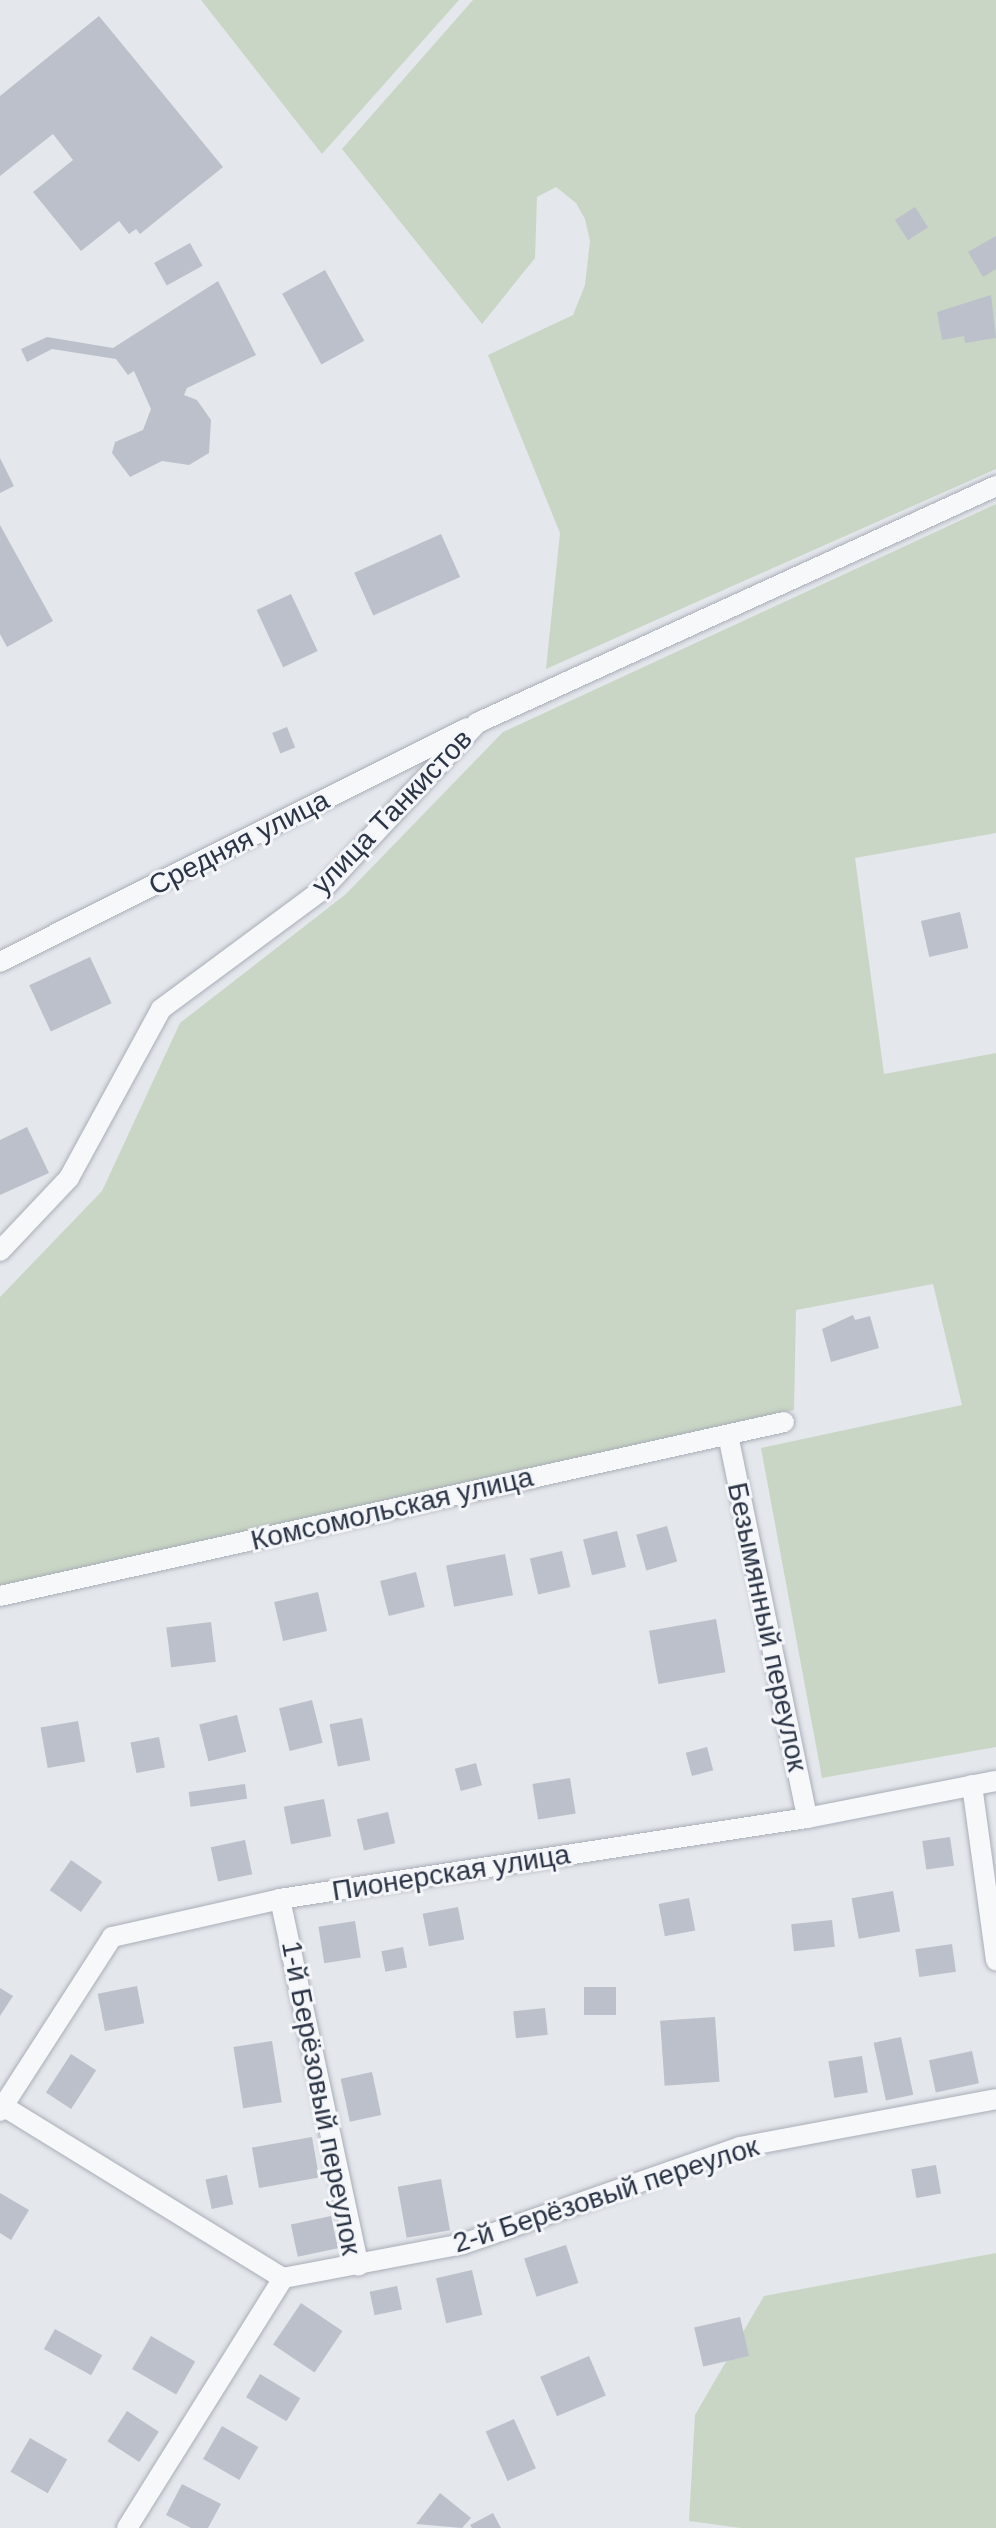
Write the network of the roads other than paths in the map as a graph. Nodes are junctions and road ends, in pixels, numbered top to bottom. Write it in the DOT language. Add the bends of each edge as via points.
graph roads {
  1 [pos="996,486"];
  2 [pos="477,723"];
  3 [pos="0,962"];
  4 [pos="0,1251"];
  5 [pos="784,1422"];
  6 [pos="728,1435"];
  7 [pos="0,1596"];
  8 [pos="996,1781"];
  9 [pos="972,1785"];
  10 [pos="807,1818"];
  11 [pos="280,1899"];
  12 [pos="996,1960"];
  13 [pos="996,2099"];
  14 [pos="1,2108"];
  15 [pos="359,2266"];
  16 [pos="283,2278"];
  17 [pos="127,2528"];
  1 -- 2 [label="street, улица Танкистов"];
  2 -- 3 [label="street, Средняя улица"];
  2 -- 4 [label="street, улица Танкистов" via="322,890 161,1009 69,1178"];
  5 -- 6 [label="street, Комсомольская улица"];
  6 -- 7 [label="street, Комсомольская улица"];
  6 -- 10 [label="street, Безымянный переулок"];
  8 -- 9 [label="street, Пионерская улица"];
  9 -- 10 [label="street, Пионерская улица"];
  9 -- 12 [label="street"];
  10 -- 11 [label="street, Пионерская улица"];
  11 -- 14 [label="street, Пионерская улица" via="112,1937"];
  11 -- 15 [label="street, 1-й Берёзовый переулок"];
  13 -- 15 [label="street, 2-й Берёзовый переулок" via="740,2147 463,2244"];
  14 -- 16 [label="street"];
  15 -- 16 [label="street, 1-й Берёзовый переулок"];
  16 -- 17 [label="street"];
}
